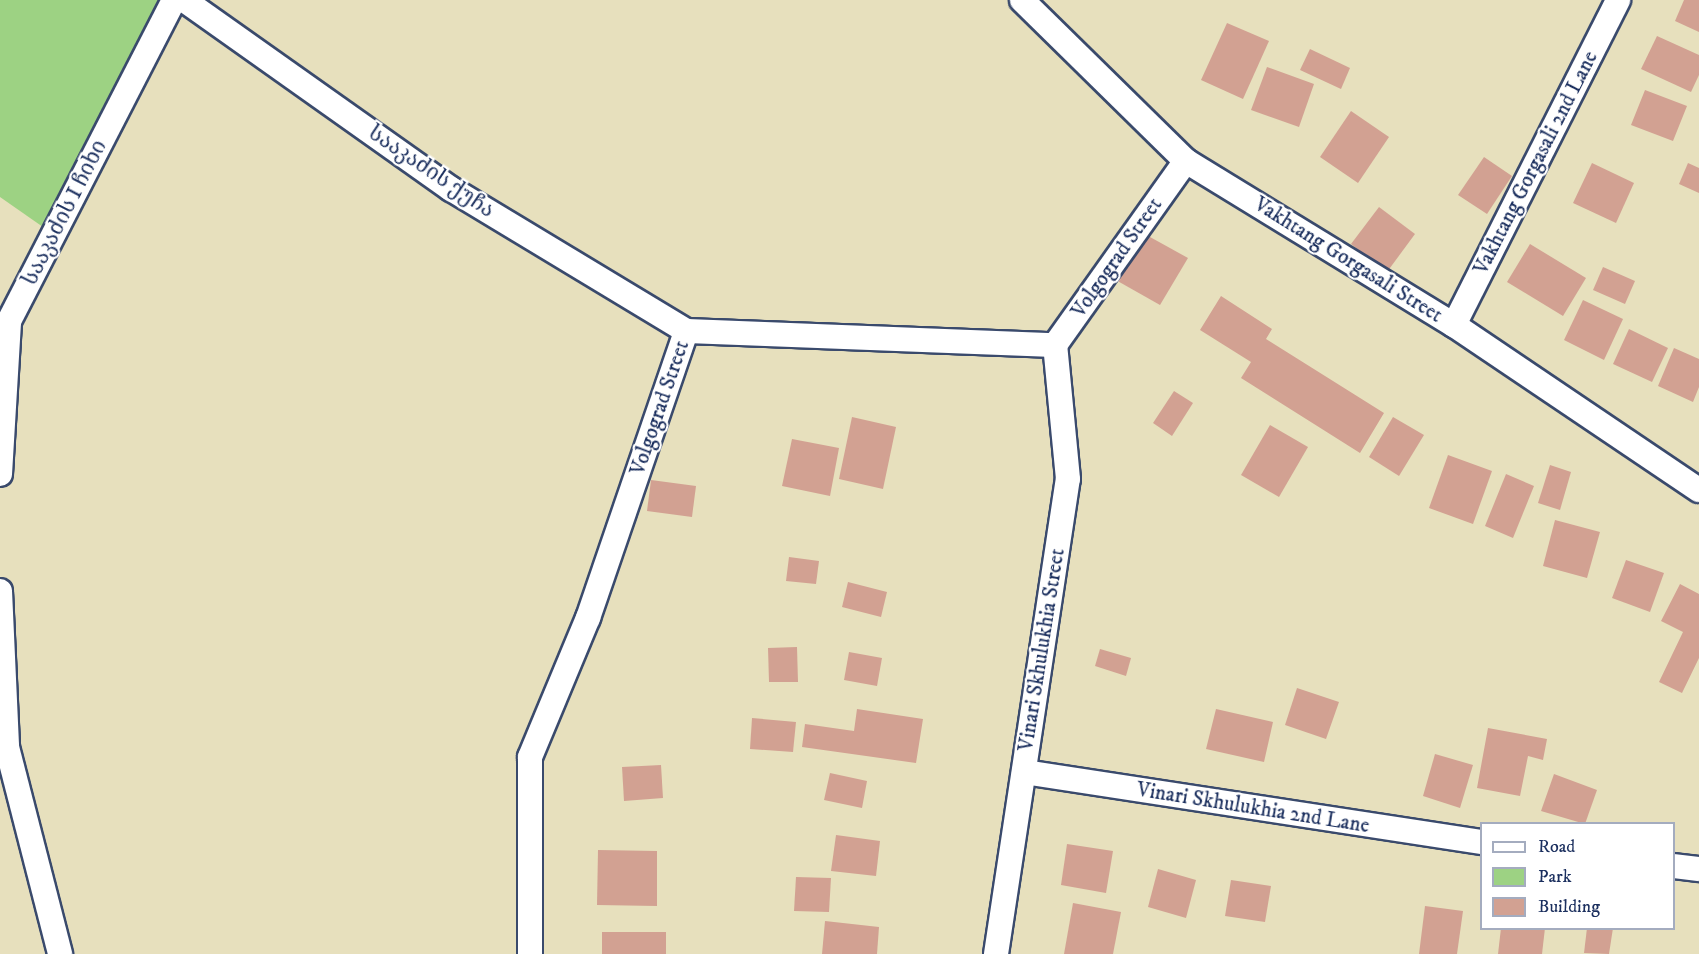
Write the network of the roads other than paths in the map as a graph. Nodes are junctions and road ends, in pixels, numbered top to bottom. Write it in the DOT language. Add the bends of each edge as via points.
graph roads {
  1 [pos="174,0"];
  2 [pos="184,0"];
  3 [pos="1022,0"];
  4 [pos="1618,0"];
  5 [pos="1186,161"];
  6 [pos="1454,325"];
  7 [pos="687,331"];
  8 [pos="1055,345"];
  9 [pos="0,474"];
  10 [pos="1699,490"];
  11 [pos="0,591"];
  12 [pos="1024,772"];
  13 [pos="1480,842"];
  14 [pos="1675,866"];
  15 [pos="1699,869"];
  16 [pos="60,954"];
  17 [pos="530,954"];
  18 [pos="996,954"];
  1 -- 9 [label="street, სააკაძის I ჩიხი" via="9,321"];
  2 -- 7 [label="street, სააკაძის ქუჩა" via="451,189"];
  3 -- 5 [label="street, Vakhtang Gorgasali Street"];
  4 -- 6 [label="street, Vakhtang Gorgasali 2nd Lane"];
  5 -- 6 [label="street, Vakhtang Gorgasali Street"];
  5 -- 8 [label="street, Volgograd Street"];
  6 -- 10 [label="street, Vakhtang Gorgasali Street"];
  7 -- 8 [label="street, Volgograd Street"];
  7 -- 17 [label="street, Volgograd Street" via="588,618 530,757"];
  8 -- 12 [label="street, Vinari Skhulukhia Street" via="1068,479"];
  11 -- 16 [label="street" via="7,747"];
  12 -- 13 [label="street, Vinari Skhulukhia 2nd Lane"];
  12 -- 18 [label="street, Vinari Skhulukhia Street"];
  14 -- 15 [label="street"];
}
